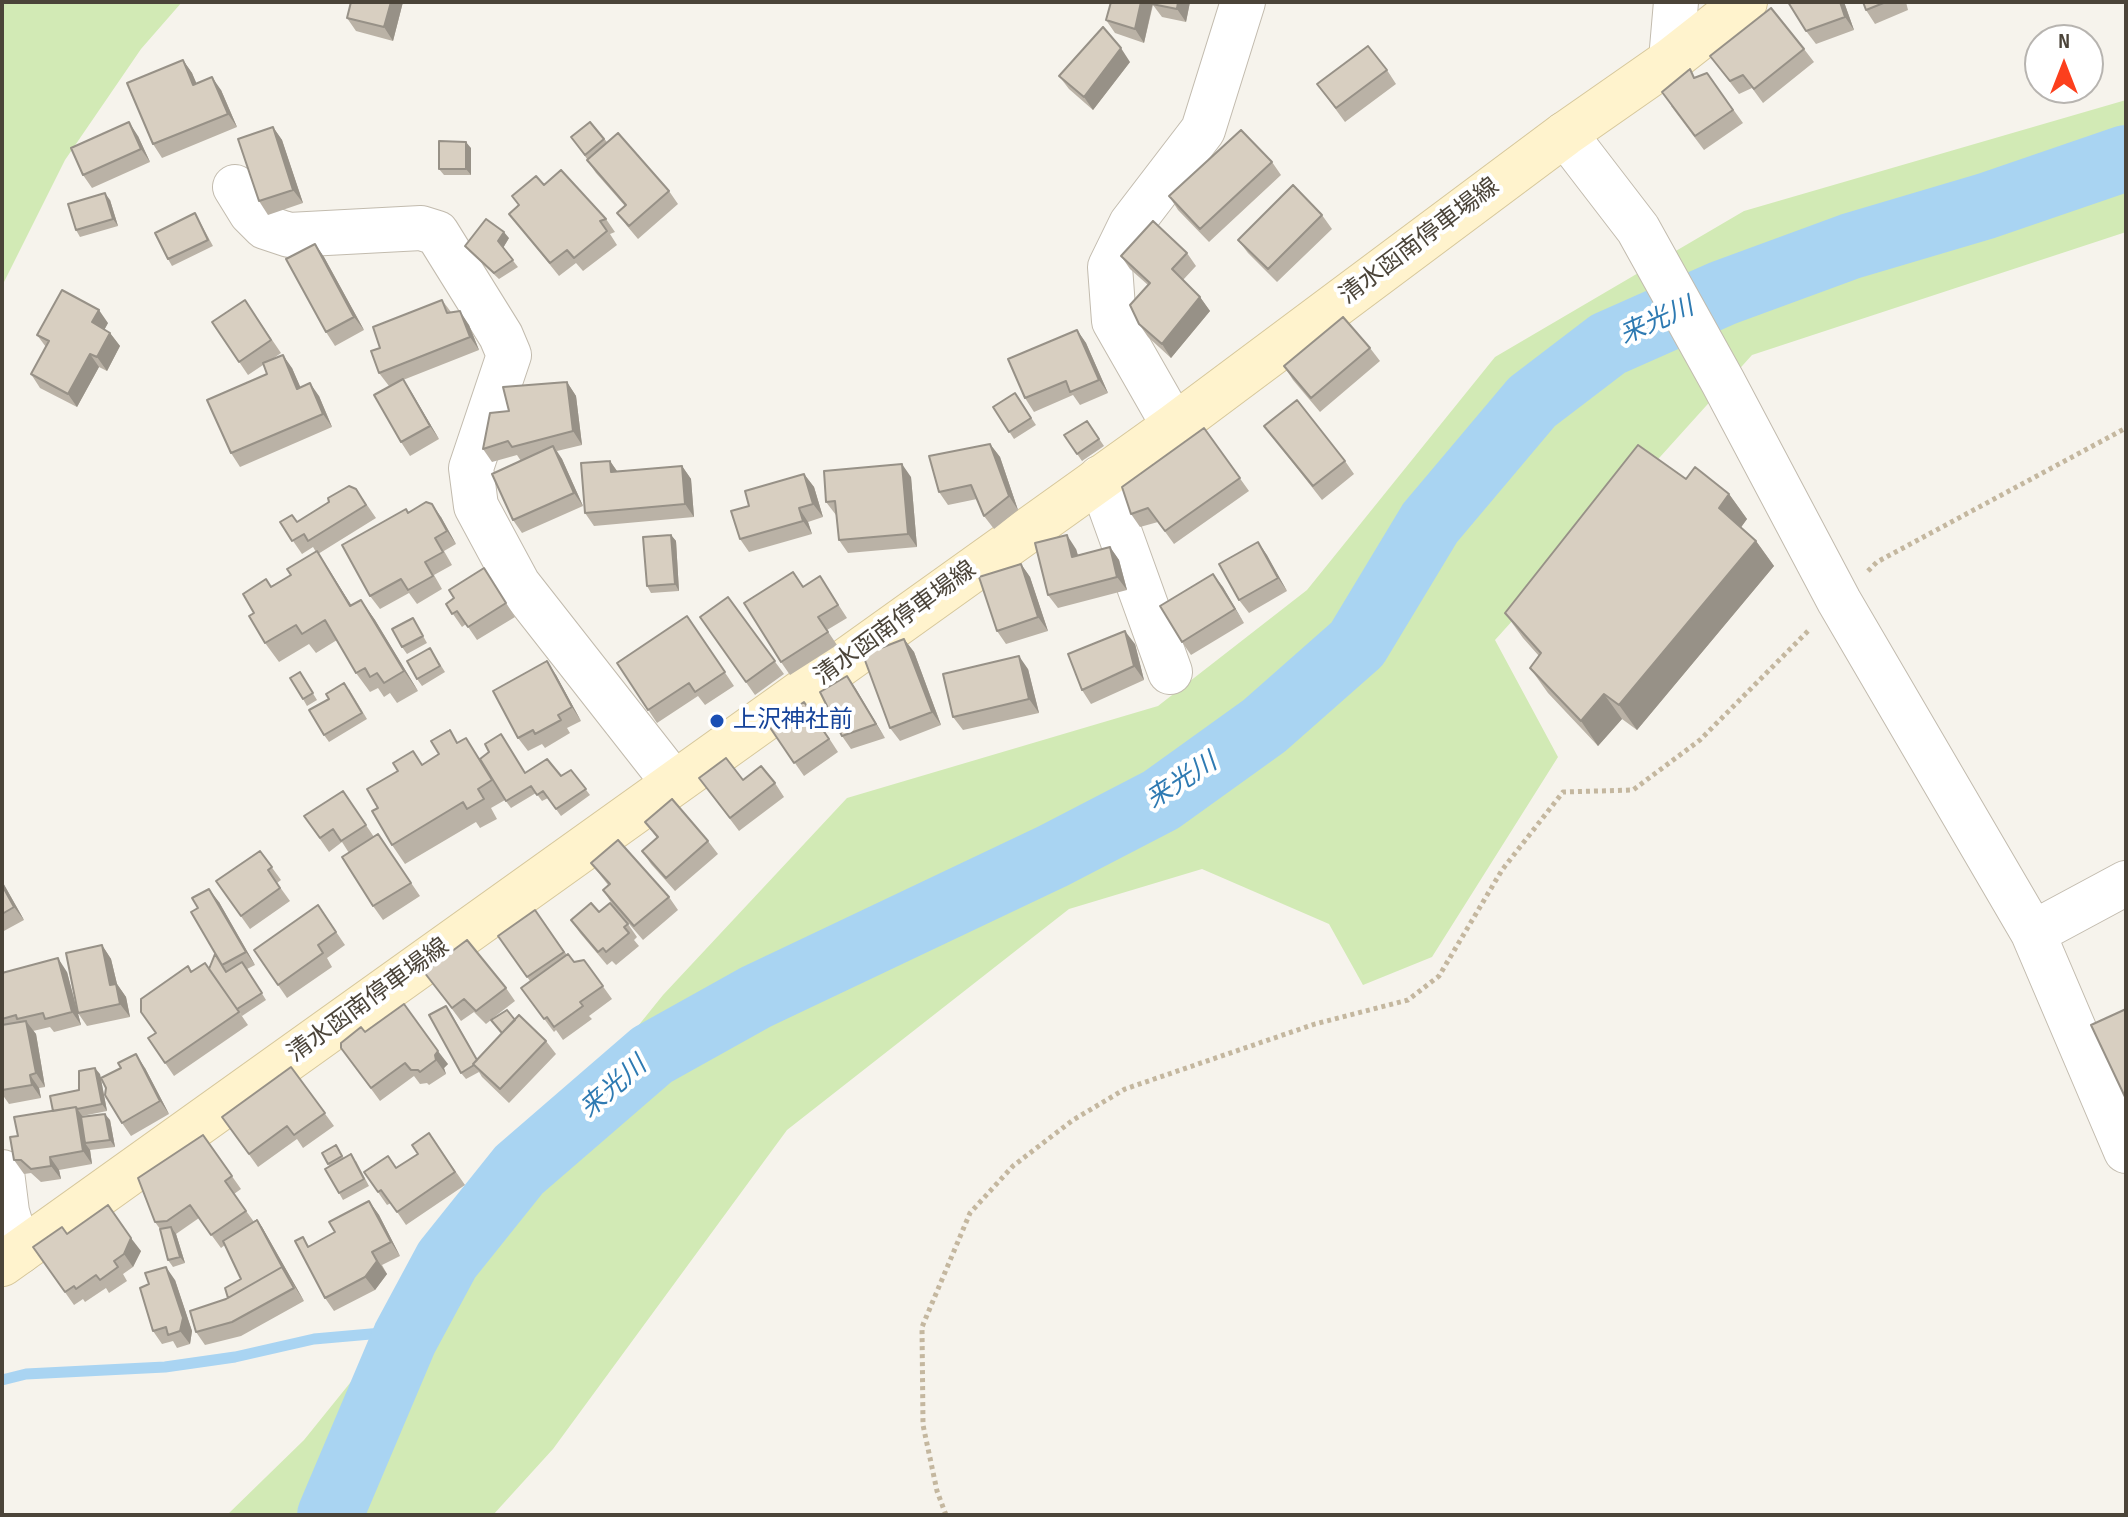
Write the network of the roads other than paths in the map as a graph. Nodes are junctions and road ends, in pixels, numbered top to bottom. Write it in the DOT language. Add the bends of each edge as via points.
graph roads {
  1 [pos="1243,2"];
  2 [pos="1676,2"];
  3 [pos="1745,2"];
  4 [pos="1671,60"];
  5 [pos="1565,134"];
  6 [pos="235,187"];
  7 [pos="1174,426"];
  8 [pos="1100,478"];
  9 [pos="1170,672"];
  10 [pos="674,783"];
  11 [pos="2126,883"];
  12 [pos="2033,933"];
  13 [pos="2126,1151"];
  14 [pos="2,1172"];
  15 [pos="10,1258"];
  1 -- 7 [label="street" via="1203,130 1131,224 1110,267 1114,321"];
  2 -- 4 [label="street"];
  3 -- 4 [label="main road, 清水函南停車場線"];
  4 -- 5 [label="main road, 清水函南停車場線"];
  5 -- 7 [label="main road, 清水函南停車場線"];
  5 -- 12 [label="street" via="1638,229 1839,601"];
  6 -- 10 [label="street" via="265,227 289,235 421,228 437,233 509,355 471,468 476,506 518,584"];
  7 -- 8 [label="main road, 清水函南停車場線"];
  8 -- 9 [label="street"];
  8 -- 10 [label="main road, 清水函南停車場線"];
  10 -- 15 [label="main road, 清水函南停車場線"];
  11 -- 12 [label="street"];
  12 -- 13 [label="street"];
  14 -- 15 [label="street"];
}
